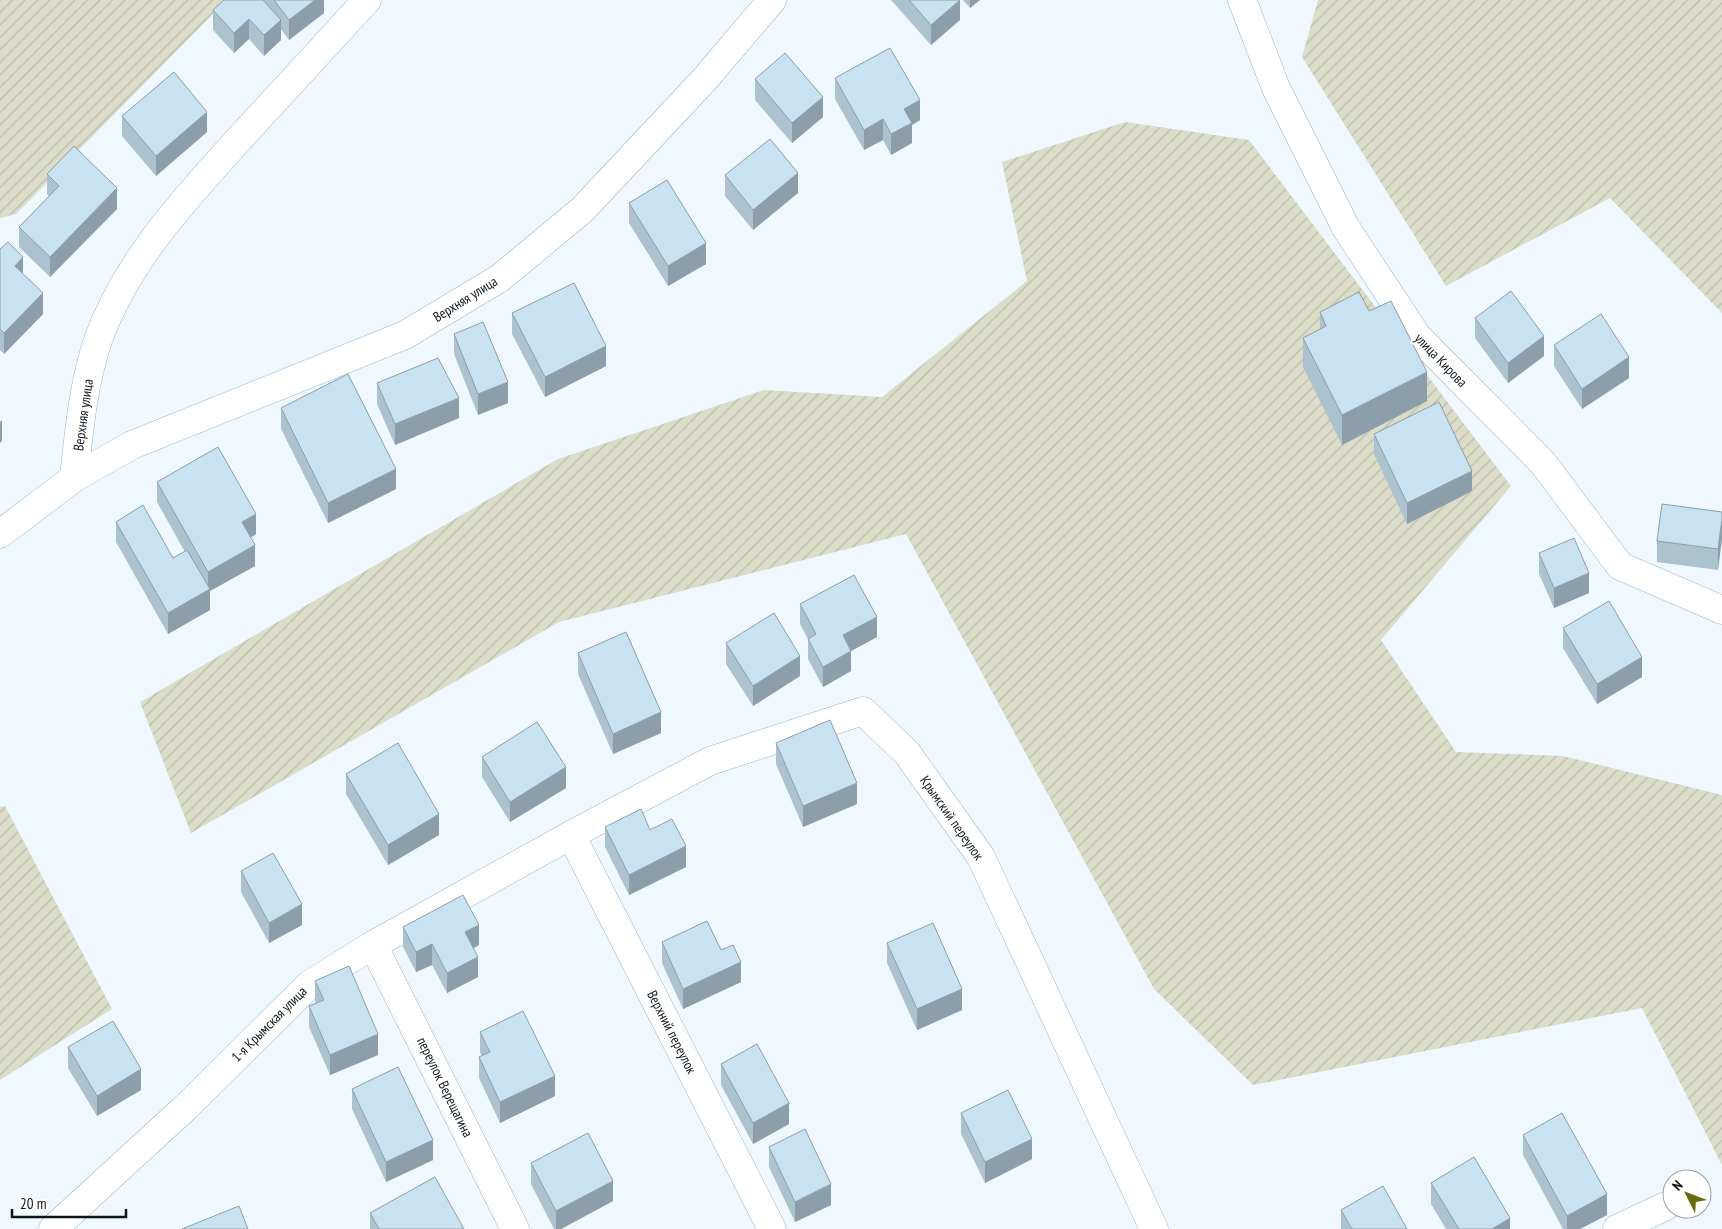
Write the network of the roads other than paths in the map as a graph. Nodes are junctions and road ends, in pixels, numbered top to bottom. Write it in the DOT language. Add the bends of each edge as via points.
graph roads {
  1 [pos="367,0"];
  2 [pos="772,0"];
  3 [pos="1242,0"];
  4 [pos="74,478"];
  5 [pos="0,534"];
  6 [pos="1722,610"];
  7 [pos="571,835"];
  8 [pos="374,945"];
  9 [pos="1662,1208"];
  10 [pos="53,1229"];
  11 [pos="515,1229"];
  12 [pos="772,1229"];
  13 [pos="1154,1229"];
  14 [pos="1617,1229"];
  1 -- 4 [label="street, Верхняя улица" via="188,196 152,240 119,292 98,340 84,390"];
  2 -- 4 [label="street, Верхняя улица" via="704,80 582,210 500,278 405,335 132,445"];
  3 -- 6 [label="street, улица Кирова" via="1276,88 1346,228 1417,336 1543,462 1620,566"];
  4 -- 5 [label="street, Верхняя улица"];
  7 -- 8 [label="street, 1-я Крымская улица"];
  7 -- 12 [label="street, Верхний переулок"];
  7 -- 13 [label="street, Крымский переулок" via="710,761 863,711 907,753 981,857"];
  8 -- 10 [label="street, 1-я Крымская улица" via="310,984 192,1101"];
  8 -- 11 [label="street, переулок Верещагина"];
  9 -- 14 [label="street"];
}
